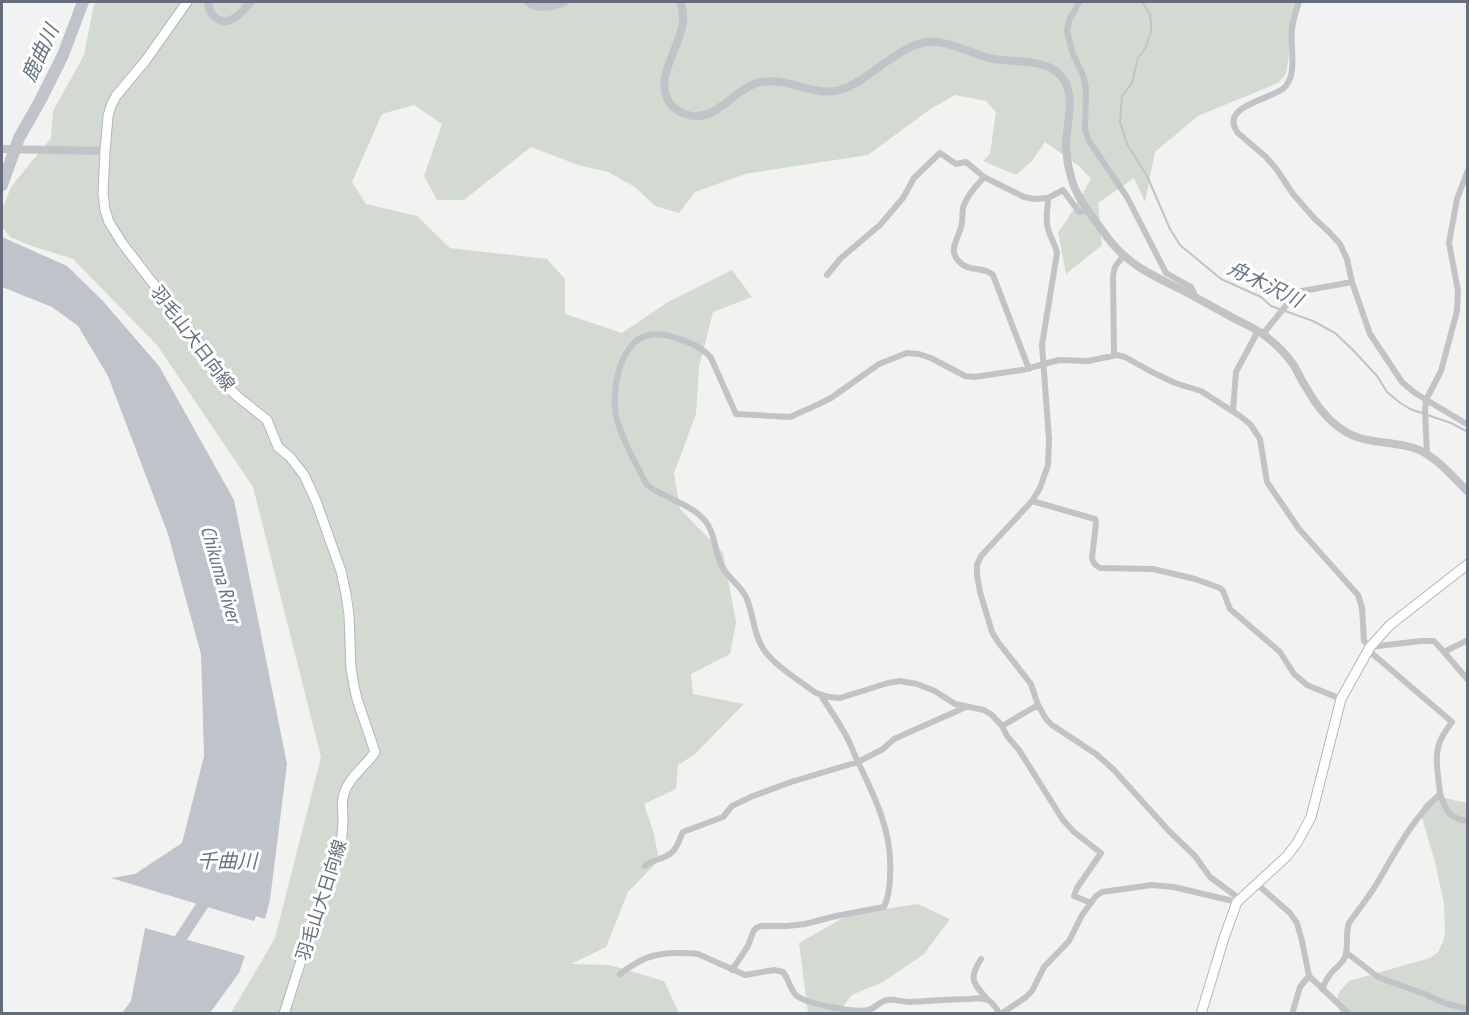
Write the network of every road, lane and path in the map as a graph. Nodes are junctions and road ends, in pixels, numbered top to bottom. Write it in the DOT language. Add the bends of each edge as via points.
graph roads {
  1 [pos="187,2"];
  2 [pos="208,2"];
  3 [pos="251,2"];
  4 [pos="528,2"];
  5 [pos="564,2"];
  6 [pos="680,2"];
  7 [pos="1079,2"];
  8 [pos="1299,2"];
  9 [pos="2,149"];
  10 [pos="105,151"];
  11 [pos="1467,170"];
  12 [pos="984,177"];
  13 [pos="1048,198"];
  14 [pos="1088,210"];
  15 [pos="1124,256"];
  16 [pos="827,275"];
  17 [pos="1352,282"];
  18 [pos="1196,298"];
  19 [pos="1260,332"];
  20 [pos="1114,355"];
  21 [pos="1044,365"];
  22 [pos="1029,369"];
  23 [pos="1426,400"];
  24 [pos="1233,411"];
  25 [pos="1467,425"];
  26 [pos="1427,454"];
  27 [pos="1467,492"];
  28 [pos="1032,501"];
  29 [pos="1467,564"];
  30 [pos="1467,640"];
  31 [pos="1369,649"];
  32 [pos="1444,652"];
  33 [pos="1467,680"];
  34 [pos="821,695"];
  35 [pos="1341,699"];
  36 [pos="1038,705"];
  37 [pos="967,707"];
  38 [pos="1002,726"];
  39 [pos="858,762"];
  40 [pos="1440,794"];
  41 [pos="1467,821"];
  42 [pos="645,866"];
  43 [pos="1257,884"];
  44 [pos="1239,900"];
  45 [pos="1091,903"];
  46 [pos="1347,952"];
  47 [pos="981,959"];
  48 [pos="732,970"];
  49 [pos="620,974"];
  50 [pos="1309,976"];
  51 [pos="1322,989"];
  52 [pos="987,999"];
  53 [pos="1467,1009"];
  54 [pos="832,1011"];
  55 [pos="284,1014"];
  56 [pos="1000,1014"];
  57 [pos="1201,1014"];
  58 [pos="1292,1014"];
  59 [pos="1349,1014"];
  1 -- 10 [label="main road, 羽毛山大日向線" via="116,96 108,116"];
  2 -- 3 [label="street" via="212,16 223,21 237,16"];
  4 -- 5 [label="street" via="539,7"];
  6 -- 14 [label="street" via="684,10 683,28 666,74 665,93 669,103 693,116 709,114 746,88 767,81 821,91 840,90 928,42 1054,70 1066,84 1070,104 1068,166 1073,185"];
  7 -- 18 [label="street" via="1067,30 1071,52 1086,88 1085,129 1089,141 1128,197 1166,273 1191,287"];
  8 -- 17 [label="street" via="1292,30 1291,77 1284,88 1241,109 1233,125 1266,157 1307,210 1340,244"];
  9 -- 10 [label="street"];
  10 -- 55 [label="main road, 羽毛山大日向線" via="103,194 114,232 231,390 267,420 278,447 304,475 346,594 352,677 375,752 344,794 340,847"];
  11 -- 23 [label="street" via="1456,199 1449,243 1458,291 1457,311 1442,371"];
  12 -- 13 [label="street" via="1024,197"];
  12 -- 16 [label="street" via="966,162 956,164 940,153 914,178 880,225"];
  12 -- 22 [label="street" via="967,198 954,255 968,268 993,275"];
  13 -- 14 [label="street" via="1062,190 1079,212"];
  13 -- 21 [label="street" via="1047,224 1057,253 1042,345"];
  14 -- 15 [label="street"];
  15 -- 18 [label="street" via="1142,270"];
  15 -- 20 [label="street" via="1113,276"];
  17 -- 19 [label="street" via="1297,292"];
  17 -- 23 [label="street" via="1380,351 1402,382"];
  18 -- 19 [label="street"];
  19 -- 24 [label="street" via="1236,372"];
  19 -- 26 [label="street" via="1287,357 1334,424 1358,438 1415,448"];
  20 -- 21 [label="street"];
  20 -- 24 [label="street" via="1201,391"];
  21 -- 22 [label="street"];
  21 -- 28 [label="street" via="1049,453 1045,476"];
  22 -- 34 [label="street" via="965,376 931,357 908,352 879,364 831,398 790,417 779,417 736,414 711,358 691,343 648,335 638,340 626,355 616,381 615,409 620,429 647,485 708,524 723,569 746,597 762,647"];
  23 -- 25 [label="street"];
  23 -- 26 [label="street"];
  24 -- 31 [label="street" via="1250,424 1260,439 1267,482 1299,529 1358,595 1364,641"];
  26 -- 27 [label="street"];
  28 -- 35 [label="street" via="1095,519 1092,561 1097,567 1153,569 1220,588 1230,609 1280,652 1294,674 1307,685"];
  28 -- 36 [label="street" via="985,551 976,574 992,632 1031,684"];
  29 -- 31 [label="main road" via="1390,625"];
  30 -- 32 [label="street"];
  31 -- 32 [label="street" via="1434,641"];
  31 -- 35 [label="main road"];
  31 -- 40 [label="street" via="1452,723 1438,745"];
  32 -- 33 [label="street"];
  34 -- 37 [label="street" via="840,698 900,681 917,684"];
  34 -- 39 [label="street"];
  35 -- 43 [label="main road" via="1307,828 1287,856"];
  36 -- 38 [label="street"];
  36 -- 44 [label="street" via="1052,725 1113,769 1195,856 1204,871"];
  37 -- 38 [label="street" via="984,710"];
  37 -- 39 [label="street" via="894,739 884,749"];
  38 -- 45 [label="street" via="1063,820 1101,853 1074,897"];
  39 -- 42 [label="street" via="791,782 732,806 723,817 683,832 673,853"];
  39 -- 48 [label="street" via="888,837 891,864 884,907 805,924 756,928"];
  40 -- 41 [label="street" via="1448,814"];
  40 -- 46 [label="street" via="1401,841 1349,923"];
  43 -- 44 [label="main road"];
  43 -- 50 [label="street" via="1297,923"];
  44 -- 45 [label="street" via="1152,885 1102,892"];
  44 -- 57 [label="main road"];
  45 -- 56 [label="street" via="1032,991"];
  46 -- 51 [label="street" via="1344,962 1336,967"];
  46 -- 53 [label="street" via="1378,977"];
  47 -- 52 [label="street" via="972,978"];
  48 -- 49 [label="street" via="698,954 664,953 644,958"];
  48 -- 54 [label="street" via="751,975 779,970 797,996"];
  50 -- 51 [label="street"];
  50 -- 58 [label="street" via="1300,987"];
  51 -- 59 [label="street"];
  52 -- 54 [label="street" via="887,1000 869,1010"];
  52 -- 56 [label="street"];
}
